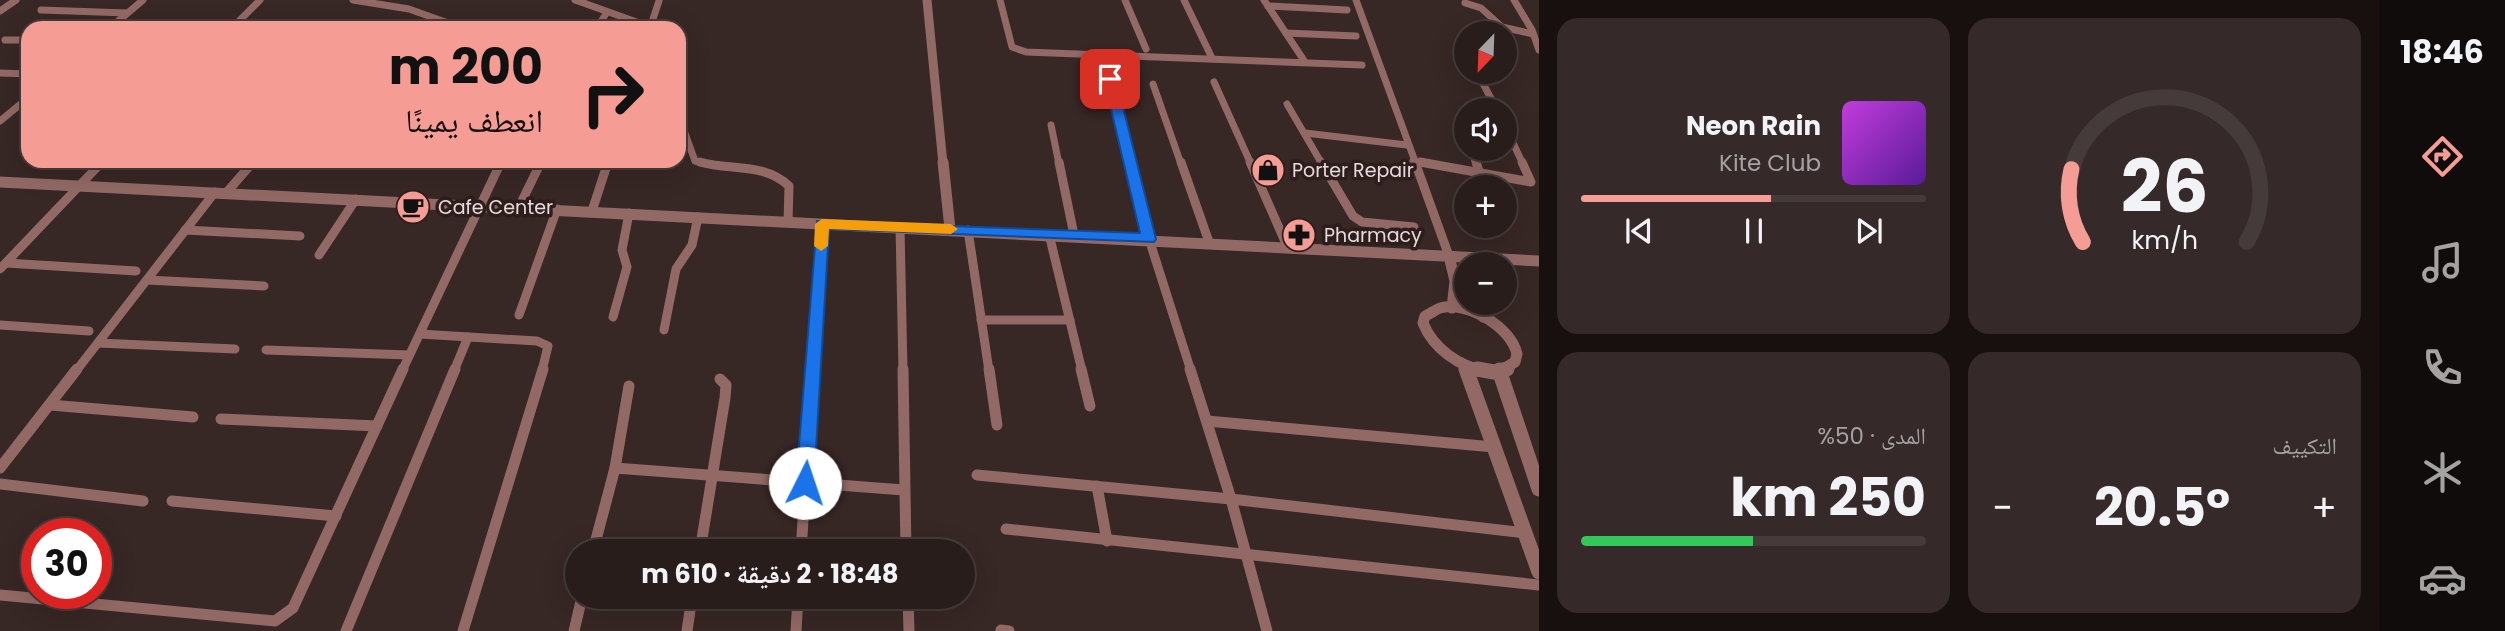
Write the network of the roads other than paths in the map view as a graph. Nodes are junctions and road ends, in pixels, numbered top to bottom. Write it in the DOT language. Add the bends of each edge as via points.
graph roads {
  1 [pos="16,0"];
  2 [pos="143,0"];
  3 [pos="260,0"];
  4 [pos="353,0"];
  5 [pos="575,0"];
  6 [pos="605,0"];
  7 [pos="927,0"];
  8 [pos="1000,0"];
  9 [pos="1125,0"];
  10 [pos="1184,0"];
  11 [pos="1356,0"];
  12 [pos="1514,0"];
  13 [pos="659,1"];
  14 [pos="1266,3"];
  15 [pos="1465,4"];
  16 [pos="41,10"];
  17 [pos="604,10"];
  18 [pos="1347,10"];
  19 [pos="0,11"];
  20 [pos="127,13"];
  21 [pos="118,21"];
  22 [pos="239,21"];
  23 [pos="446,21"];
  24 [pos="600,21"];
  25 [pos="636,21"];
  26 [pos="652,21"];
  27 [pos="1286,33"];
  28 [pos="1533,34"];
  29 [pos="1356,36"];
  30 [pos="5,40"];
  31 [pos="21,40"];
  32 [pos="1146,49"];
  33 [pos="1539,50"];
  34 [pos="1212,58"];
  35 [pos="1305,62"];
  36 [pos="1362,65"];
  37 [pos="0,73"];
  38 [pos="21,74"];
  39 [pos="1110,79"];
  40 [pos="1214,82"];
  41 [pos="1153,84"];
  42 [pos="1287,103"];
  43 [pos="21,104"];
  44 [pos="0,121"];
  45 [pos="1051,125"];
  46 [pos="1305,133"];
  47 [pos="686,136"];
  48 [pos="1407,145"];
  49 [pos="1517,152"];
  50 [pos="1413,161"];
  51 [pos="1476,161"];
  52 [pos="96,168"];
  53 [pos="247,168"];
  54 [pos="499,168"];
  55 [pos="538,168"];
  56 [pos="606,168"];
  57 [pos="1480,173"];
  58 [pos="0,182"];
  59 [pos="80,185"];
  60 [pos="221,192"];
  61 [pos="356,199"];
  62 [pos="482,205"];
  63 [pos="519,207"];
  64 [pos="557,209"];
  65 [pos="592,211"];
  66 [pos="629,213"];
  67 [pos="698,217"];
  68 [pos="788,222"];
  69 [pos="822,224"];
  70 [pos="1415,227"];
  71 [pos="900,228"];
  72 [pos="186,229"];
  73 [pos="950,229"];
  74 [pos="968,230"];
  75 [pos="1049,234"];
  76 [pos="1074,235"];
  77 [pos="300,236"];
  78 [pos="1149,239"];
  79 [pos="1209,242"];
  80 [pos="1287,246"];
  81 [pos="319,256"];
  82 [pos="1449,256"];
  83 [pos="1454,257"];
  84 [pos="1517,261"];
  85 [pos="1539,261"];
  86 [pos="3,266"];
  87 [pos="136,271"];
  88 [pos="147,280"];
  89 [pos="264,286"];
  90 [pos="1452,308"];
  91 [pos="519,315"];
  92 [pos="613,317"];
  93 [pos="1483,317"];
  94 [pos="981,320"];
  95 [pos="1070,320"];
  96 [pos="0,325"];
  97 [pos="664,330"];
  98 [pos="89,331"];
  99 [pos="420,334"];
  100 [pos="468,337"];
  101 [pos="98,343"];
  102 [pos="235,349"];
  103 [pos="266,350"];
  104 [pos="409,355"];
  105 [pos="1465,365"];
  106 [pos="1499,370"];
  107 [pos="720,379"];
  108 [pos="629,386"];
  109 [pos="50,405"];
  110 [pos="1090,406"];
  111 [pos="193,417"];
  112 [pos="221,419"];
  113 [pos="1208,421"];
  114 [pos="996,425"];
  115 [pos="377,426"];
  116 [pos="1494,447"];
  117 [pos="0,468"];
  118 [pos="615,468"];
  119 [pos="976,475"];
  120 [pos="712,476"];
  121 [pos="805,483"];
  122 [pos="0,484"];
  123 [pos="1097,486"];
  124 [pos="1539,489"];
  125 [pos="905,491"];
  126 [pos="1231,499"];
  127 [pos="144,501"];
  128 [pos="172,502"];
  129 [pos="336,516"];
  130 [pos="1006,529"];
  131 [pos="1527,533"];
  132 [pos="596,539"];
  133 [pos="702,539"];
  134 [pos="802,539"];
  135 [pos="906,539"];
  136 [pos="1107,541"];
  137 [pos="1247,556"];
  138 [pos="1539,572"];
  139 [pos="1539,585"];
  140 [pos="0,595"];
  141 [pos="579,609"];
  142 [pos="690,609"];
  143 [pos="797,609"];
  144 [pos="908,609"];
  145 [pos="1001,630"];
  146 [pos="346,631"];
  147 [pos="463,631"];
  148 [pos="574,631"];
  149 [pos="687,631"];
  150 [pos="796,631"];
  151 [pos="909,631"];
  152 [pos="1009,631"];
  153 [pos="1267,631"];
  1 -- 19 [label="street"];
  2 -- 20 [label="street"];
  3 -- 22 [label="street"];
  4 -- 23 [label="street" via="425,12"];
  5 -- 17 [label="street"];
  6 -- 17 [label="street"];
  7 -- 73 [label="street"];
  8 -- 34 [label="street" via="1012,47 1019,50"];
  9 -- 32 [label="street"];
  10 -- 34 [label="street"];
  11 -- 48 [label="street"];
  12 -- 28 [label="street"];
  13 -- 26 [label="street"];
  14 -- 18 [label="street"];
  14 -- 27 [label="street"];
  15 -- 28 [label="street" via="1481,8 1502,27"];
  16 -- 20 [label="street"];
  17 -- 24 [label="street"];
  17 -- 25 [label="street"];
  20 -- 21 [label="street"];
  27 -- 29 [label="street"];
  27 -- 35 [label="street"];
  28 -- 33 [label="street"];
  30 -- 31 [label="street"];
  34 -- 35 [label="street"];
  35 -- 36 [label="street"];
  37 -- 38 [label="street"];
  39 -- 78 [label="street"];
  40 -- 80 [label="street"];
  41 -- 79 [label="street"];
  42 -- 46 [label="street"];
  43 -- 44 [label="street"];
  45 -- 76 [label="street"];
  46 -- 48 [label="street"];
  46 -- 70 [label="street" via="1353,216 1362,222"];
  47 -- 68 [label="street" via="695,162 773,173 787,182"];
  48 -- 50 [label="street"];
  49 -- 57 [label="street" via="1531,182"];
  50 -- 57 [label="street"];
  50 -- 82 [label="street"];
  51 -- 57 [label="street"];
  52 -- 59 [label="street"];
  53 -- 60 [label="street"];
  54 -- 62 [label="street"];
  55 -- 63 [label="street"];
  56 -- 65 [label="street"];
  58 -- 59 [label="street"];
  59 -- 60 [label="street"];
  59 -- 86 [label="street"];
  60 -- 61 [label="street"];
  60 -- 72 [label="street"];
  61 -- 62 [label="street"];
  61 -- 81 [label="street"];
  62 -- 63 [label="street"];
  62 -- 99 [label="street"];
  63 -- 64 [label="street"];
  64 -- 65 [label="street"];
  64 -- 91 [label="street"];
  65 -- 66 [label="street"];
  66 -- 67 [label="street"];
  66 -- 92 [label="street" via="622,250 627,267"];
  67 -- 68 [label="street"];
  67 -- 97 [label="street" via="692,246 676,269"];
  68 -- 69 [label="street"];
  69 -- 71 [label="street"];
  69 -- 121 [label="street"];
  71 -- 73 [label="street"];
  71 -- 125 [label="street"];
  72 -- 77 [label="street"];
  72 -- 88 [label="street"];
  73 -- 74 [label="street"];
  74 -- 75 [label="street"];
  74 -- 94 [label="street"];
  75 -- 76 [label="street"];
  75 -- 95 [label="street"];
  76 -- 78 [label="street"];
  78 -- 79 [label="street"];
  78 -- 113 [label="street"];
  79 -- 80 [label="street"];
  80 -- 82 [label="street"];
  82 -- 83 [label="street"];
  82 -- 90 [label="street" via="1455,281"];
  84 -- 85 [label="street"];
  86 -- 87 [label="street"];
  88 -- 89 [label="street"];
  88 -- 101 [label="street"];
  90 -- 93 [label="street"];
  90 -- 105 [label="street" via="1431,311 1425,316 1424,331 1439,350"];
  93 -- 106 [label="street" via="1507,334 1517,353 1509,367"];
  94 -- 95 [label="street"];
  94 -- 114 [label="street"];
  95 -- 110 [label="street"];
  96 -- 98 [label="street"];
  99 -- 100 [label="street"];
  99 -- 104 [label="street"];
  100 -- 146 [label="street"];
  100 -- 147 [label="street" via="544,343 548,352"];
  101 -- 102 [label="street"];
  101 -- 109 [label="street"];
  103 -- 104 [label="street"];
  104 -- 115 [label="street"];
  105 -- 106 [label="street"];
  105 -- 116 [label="street"];
  106 -- 124 [label="street"];
  107 -- 120 [label="street" via="726,386"];
  108 -- 118 [label="street"];
  109 -- 111 [label="street"];
  109 -- 117 [label="street"];
  112 -- 115 [label="street"];
  113 -- 116 [label="street"];
  113 -- 126 [label="street"];
  115 -- 129 [label="street"];
  116 -- 131 [label="street"];
  118 -- 120 [label="street"];
  118 -- 132 [label="street"];
  119 -- 123 [label="street"];
  120 -- 121 [label="street"];
  120 -- 133 [label="street"];
  121 -- 125 [label="street"];
  121 -- 134 [label="street"];
  122 -- 127 [label="street"];
  123 -- 126 [label="street"];
  123 -- 136 [label="street"];
  125 -- 135 [label="street"];
  126 -- 131 [label="street"];
  126 -- 137 [label="street"];
  128 -- 129 [label="street"];
  129 -- 140 [label="street" via="293,608 281,620"];
  130 -- 136 [label="street"];
  131 -- 138 [label="street"];
  136 -- 137 [label="street"];
  137 -- 139 [label="street"];
  137 -- 153 [label="street"];
  141 -- 148 [label="street"];
  142 -- 149 [label="street"];
  143 -- 150 [label="street"];
  144 -- 151 [label="street"];
  145 -- 152 [label="street"];
}
